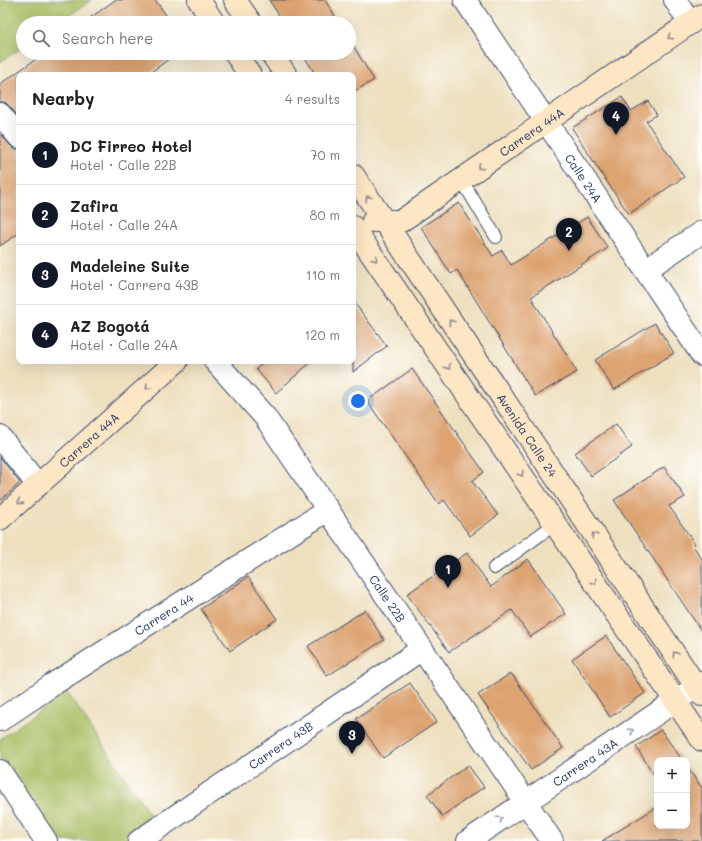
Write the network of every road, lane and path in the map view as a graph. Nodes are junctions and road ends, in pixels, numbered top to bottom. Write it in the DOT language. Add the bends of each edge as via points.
graph roads {
  1 [pos="199,0"];
  2 [pos="235,0"];
  3 [pos="465,0"];
  4 [pos="675,0"];
  5 [pos="209,16"];
  6 [pos="246,16"];
  7 [pos="696,19"];
  8 [pos="240,60"];
  9 [pos="276,60"];
  10 [pos="248,72"];
  11 [pos="284,72"];
  12 [pos="0,114"];
  13 [pos="546,121"];
  14 [pos="16,133"];
  15 [pos="356,179"];
  16 [pos="461,179"];
  17 [pos="384,221"];
  18 [pos="356,222"];
  19 [pos="356,231"];
  20 [pos="702,232"];
  21 [pos="496,237"];
  22 [pos="645,270"];
  23 [pos="702,355"];
  24 [pos="174,364"];
  25 [pos="218,364"];
  26 [pos="0,437"];
  27 [pos="38,485"];
  28 [pos="328,510"];
  29 [pos="0,519"];
  30 [pos="555,524"];
  31 [pos="494,568"];
  32 [pos="422,649"];
  33 [pos="700,688"];
  34 [pos="676,701"];
  35 [pos="0,720"];
  36 [pos="702,740"];
  37 [pos="0,771"];
  38 [pos="526,802"];
  39 [pos="46,841"];
  40 [pos="139,841"];
  41 [pos="468,841"];
  42 [pos="552,841"];
  1 -- 5 [label="main road"];
  2 -- 6 [label="main road"];
  3 -- 13 [label="street, Calle 24A"];
  4 -- 7 [label="street"];
  7 -- 13 [label="main road, Carrera 44A, one-way"];
  8 -- 10 [label="main road"];
  9 -- 11 [label="main road"];
  12 -- 14 [label="street"];
  13 -- 16 [label="main road, Carrera 44A, one-way"];
  13 -- 22 [label="street, Calle 24A"];
  17 -- 15 [label="main road, Avenida Calle 24, one-way"];
  16 -- 17 [label="main road, Carrera 44A" via="401,221"];
  16 -- 21 [label="lane"];
  17 -- 18 [label="main road, Carrera 44A"];
  33 -- 17 [label="main road, Avenida Calle 24, one-way"];
  19 -- 30 [label="main road, one-way"];
  20 -- 22 [label="street"];
  22 -- 23 [label="street, Calle 24A"];
  24 -- 27 [label="main road, Carrera 44A, one-way"];
  25 -- 28 [label="street, Calle 22B" via="265,417"];
  26 -- 27 [label="street"];
  27 -- 29 [label="main road, Carrera 44A, one-way"];
  28 -- 32 [label="street, Calle 22B"];
  28 -- 35 [label="street, Carrera 44"];
  30 -- 31 [label="lane"];
  30 -- 34 [label="main road, one-way"];
  32 -- 38 [label="street, Calle 22B"];
  32 -- 40 [label="street, Carrera 43B"];
  33 -- 34 [label="street, Carrera 43A"];
  34 -- 36 [label="main road"];
  38 -- 34 [label="street, Carrera 43A, one-way"];
  37 -- 39 [label="street"];
  41 -- 38 [label="street, Carrera 43A, one-way"];
  38 -- 42 [label="street, Calle 22B"];
}
